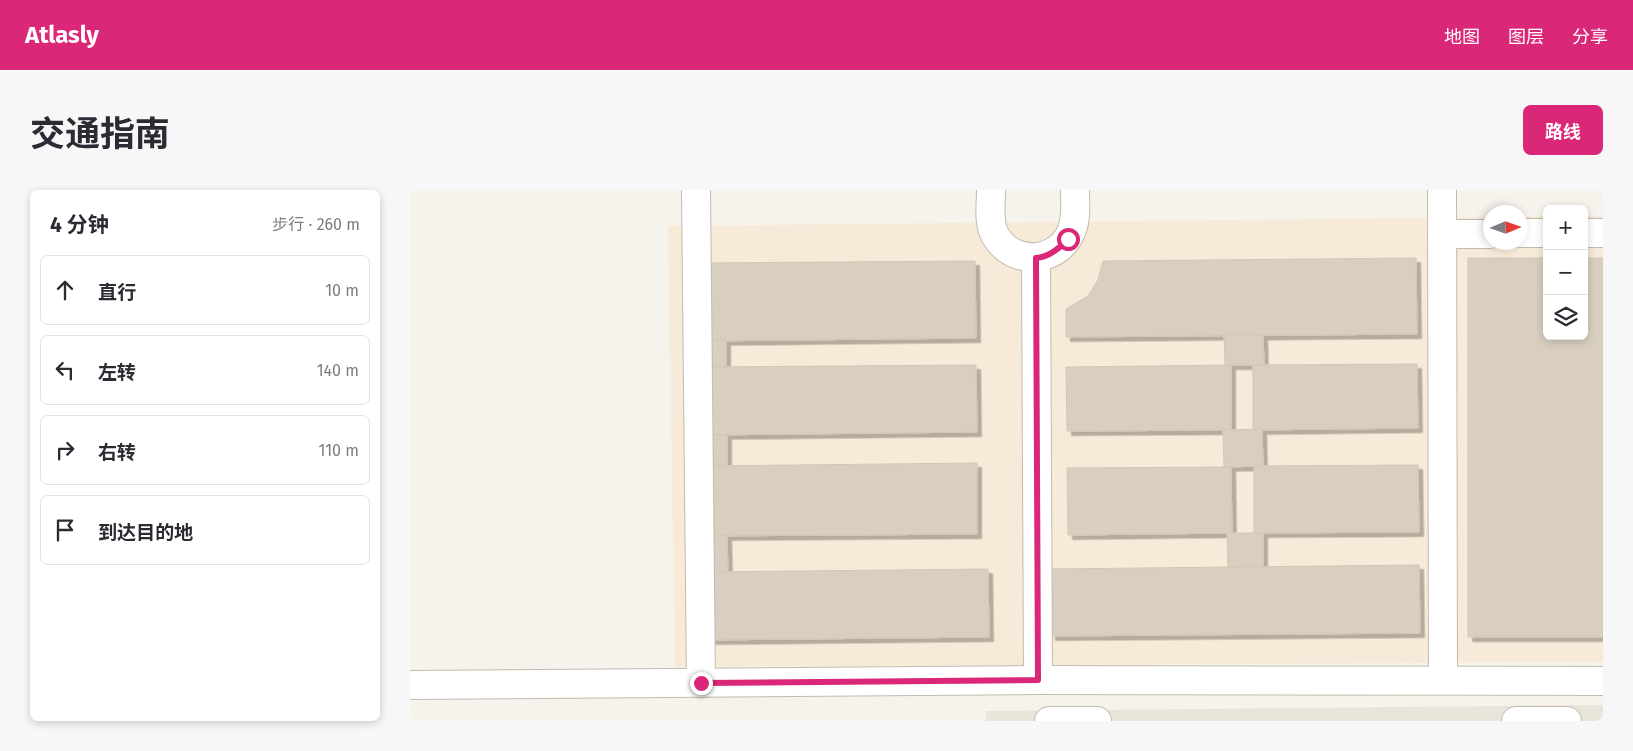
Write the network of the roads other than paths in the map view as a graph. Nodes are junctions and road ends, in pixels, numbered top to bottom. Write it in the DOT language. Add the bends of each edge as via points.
graph roads {
  1 [pos="696,190"];
  2 [pos="991,190"];
  3 [pos="1075,190"];
  4 [pos="1442,190"];
  5 [pos="1543,233"];
  6 [pos="1588,233"];
  7 [pos="1603,233"];
  8 [pos="1442,234"];
  9 [pos="1483,234"];
  10 [pos="1528,234"];
  11 [pos="1036,258"];
  12 [pos="1443,679"];
  13 [pos="1038,680"];
  14 [pos="1603,681"];
  15 [pos="701,683"];
  16 [pos="410,685"];
  17 [pos="1049,721"];
  18 [pos="1096,721"];
  19 [pos="1516,721"];
  20 [pos="1567,721"];
  1 -- 15 [label="street"];
  2 -- 11 [label="street" via="994,234 1008,251"];
  3 -- 11 [label="street" via="1074,219 1068,239 1052,253"];
  4 -- 8 [label="street"];
  5 -- 10 [label="street"];
  6 -- 7 [label="street"];
  8 -- 9 [label="street"];
  8 -- 12 [label="street"];
  11 -- 13 [label="street"];
  12 -- 13 [label="street"];
  12 -- 14 [label="street"];
  13 -- 15 [label="street"];
  15 -- 16 [label="street"];
  17 -- 18 [label="street"];
  19 -- 20 [label="street"];
}
